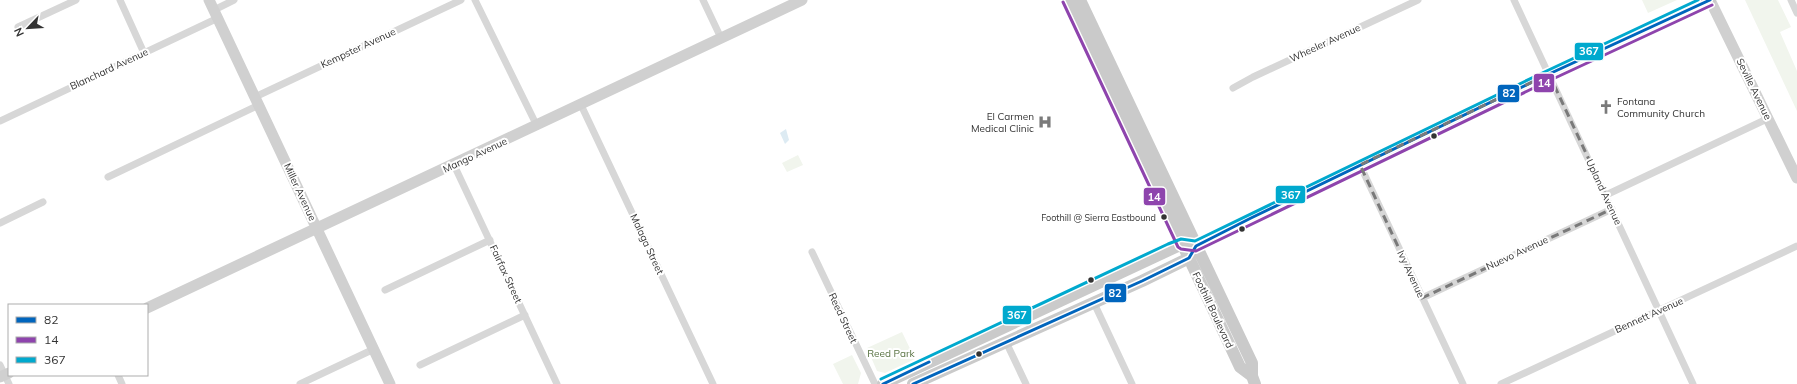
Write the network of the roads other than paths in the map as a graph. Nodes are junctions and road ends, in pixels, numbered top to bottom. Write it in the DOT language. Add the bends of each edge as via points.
graph roads {
  1 [pos="76,0"];
  2 [pos="120,0"];
  3 [pos="234,0"];
  4 [pos="461,0"];
  5 [pos="475,0"];
  6 [pos="704,0"];
  7 [pos="801,0"];
  8 [pos="1068,0"];
  9 [pos="1080,0"];
  10 [pos="1418,0"];
  11 [pos="1514,0"];
  12 [pos="1710,0"];
  13 [pos="1791,0"];
  14 [pos="214,9"];
  15 [pos="1797,14"];
  16 [pos="18,27"];
  17 [pos="721,38"];
  18 [pos="144,53"];
  19 [pos="1549,74"];
  20 [pos="1233,88"];
  21 [pos="257,101"];
  22 [pos="581,105"];
  23 [pos="1768,118"];
  24 [pos="0,121"];
  25 [pos="537,126"];
  26 [pos="454,165"];
  27 [pos="1360,165"];
  28 [pos="108,177"];
  29 [pos="1797,178"];
  30 [pos="1606,195"];
  31 [pos="43,202"];
  32 [pos="1612,209"];
  33 [pos="0,223"];
  34 [pos="317,230"];
  35 [pos="490,240"];
  36 [pos="1182,244"];
  37 [pos="1196,246"];
  38 [pos="1797,246"];
  39 [pos="812,252"];
  40 [pos="1188,258"];
  41 [pos="385,290"];
  42 [pos="1422,298"];
  43 [pos="1094,304"];
  44 [pos="148,308"];
  45 [pos="1659,311"];
  46 [pos="525,316"];
  47 [pos="1006,342"];
  48 [pos="374,349"];
  49 [pos="420,365"];
  50 [pos="1253,380"];
  51 [pos="916,383"];
  52 [pos="300,384"];
  53 [pos="390,384"];
  54 [pos="557,384"];
  55 [pos="713,384"];
  56 [pos="875,384"];
  57 [pos="883,384"];
  58 [pos="1026,384"];
  59 [pos="1132,384"];
  60 [pos="1463,384"];
  61 [pos="1501,384"];
  62 [pos="1693,384"];
  1 -- 16 [label="street"];
  2 -- 18 [label="street"];
  3 -- 14 [label="street, Blanchard Avenue"];
  4 -- 21 [label="street, Kempster Avenue"];
  5 -- 25 [label="street"];
  6 -- 17 [label="street"];
  7 -- 17 [label="street, Mango Avenue"];
  8 -- 36 [label="main road, Foothill Boulevard"];
  9 -- 37 [label="main road, Foothill Boulevard"];
  10 -- 20 [label="street, Wheeler Avenue"];
  11 -- 19 [label="street, Upland Avenue"];
  12 -- 19 [label="main road"];
  12 -- 23 [label="street, Seville Avenue"];
  13 -- 15 [label="street"];
  14 -- 18 [label="street, Blanchard Avenue"];
  14 -- 21 [label="street, Miller Avenue"];
  17 -- 22 [label="street, Mango Avenue"];
  18 -- 24 [label="street, Blanchard Avenue"];
  19 -- 27 [label="main road"];
  19 -- 30 [label="street, Upland Avenue"];
  21 -- 28 [label="street, Kempster Avenue"];
  21 -- 34 [label="street, Miller Avenue"];
  22 -- 25 [label="street, Mango Avenue"];
  22 -- 55 [label="street, Malaga Street"];
  23 -- 29 [label="street, Seville Avenue"];
  23 -- 30 [label="street"];
  25 -- 26 [label="street, Mango Avenue"];
  26 -- 34 [label="street, Mango Avenue"];
  26 -- 35 [label="street, Fairfax Street"];
  27 -- 37 [label="main road"];
  27 -- 42 [label="street, Ivy Avenue"];
  30 -- 32 [label="street, Upland Avenue"];
  31 -- 33 [label="street"];
  32 -- 42 [label="street, Nuevo Avenue"];
  32 -- 45 [label="street, Upland Avenue"];
  34 -- 44 [label="street, Mango Avenue"];
  34 -- 48 [label="street, Miller Avenue"];
  35 -- 41 [label="street"];
  35 -- 46 [label="street, Fairfax Street"];
  36 -- 37 [label="main road"];
  36 -- 40 [label="main road, Foothill Boulevard"];
  36 -- 57 [label="main road"];
  37 -- 40 [label="main road"];
  37 -- 50 [label="main road, Foothill Boulevard" via="1252,363"];
  38 -- 45 [label="street, Bennett Avenue"];
  39 -- 56 [label="street, Reed Street"];
  40 -- 43 [label="main road"];
  40 -- 50 [label="main road, Foothill Boulevard" via="1240,367"];
  42 -- 60 [label="street, Ivy Avenue"];
  43 -- 47 [label="main road"];
  43 -- 59 [label="street"];
  45 -- 61 [label="street, Bennett Avenue"];
  45 -- 62 [label="street, Upland Avenue"];
  46 -- 49 [label="street"];
  46 -- 54 [label="street, Fairfax Street"];
  47 -- 51 [label="main road"];
  47 -- 58 [label="street"];
  48 -- 52 [label="street"];
  48 -- 53 [label="street, Miller Avenue"];
}
